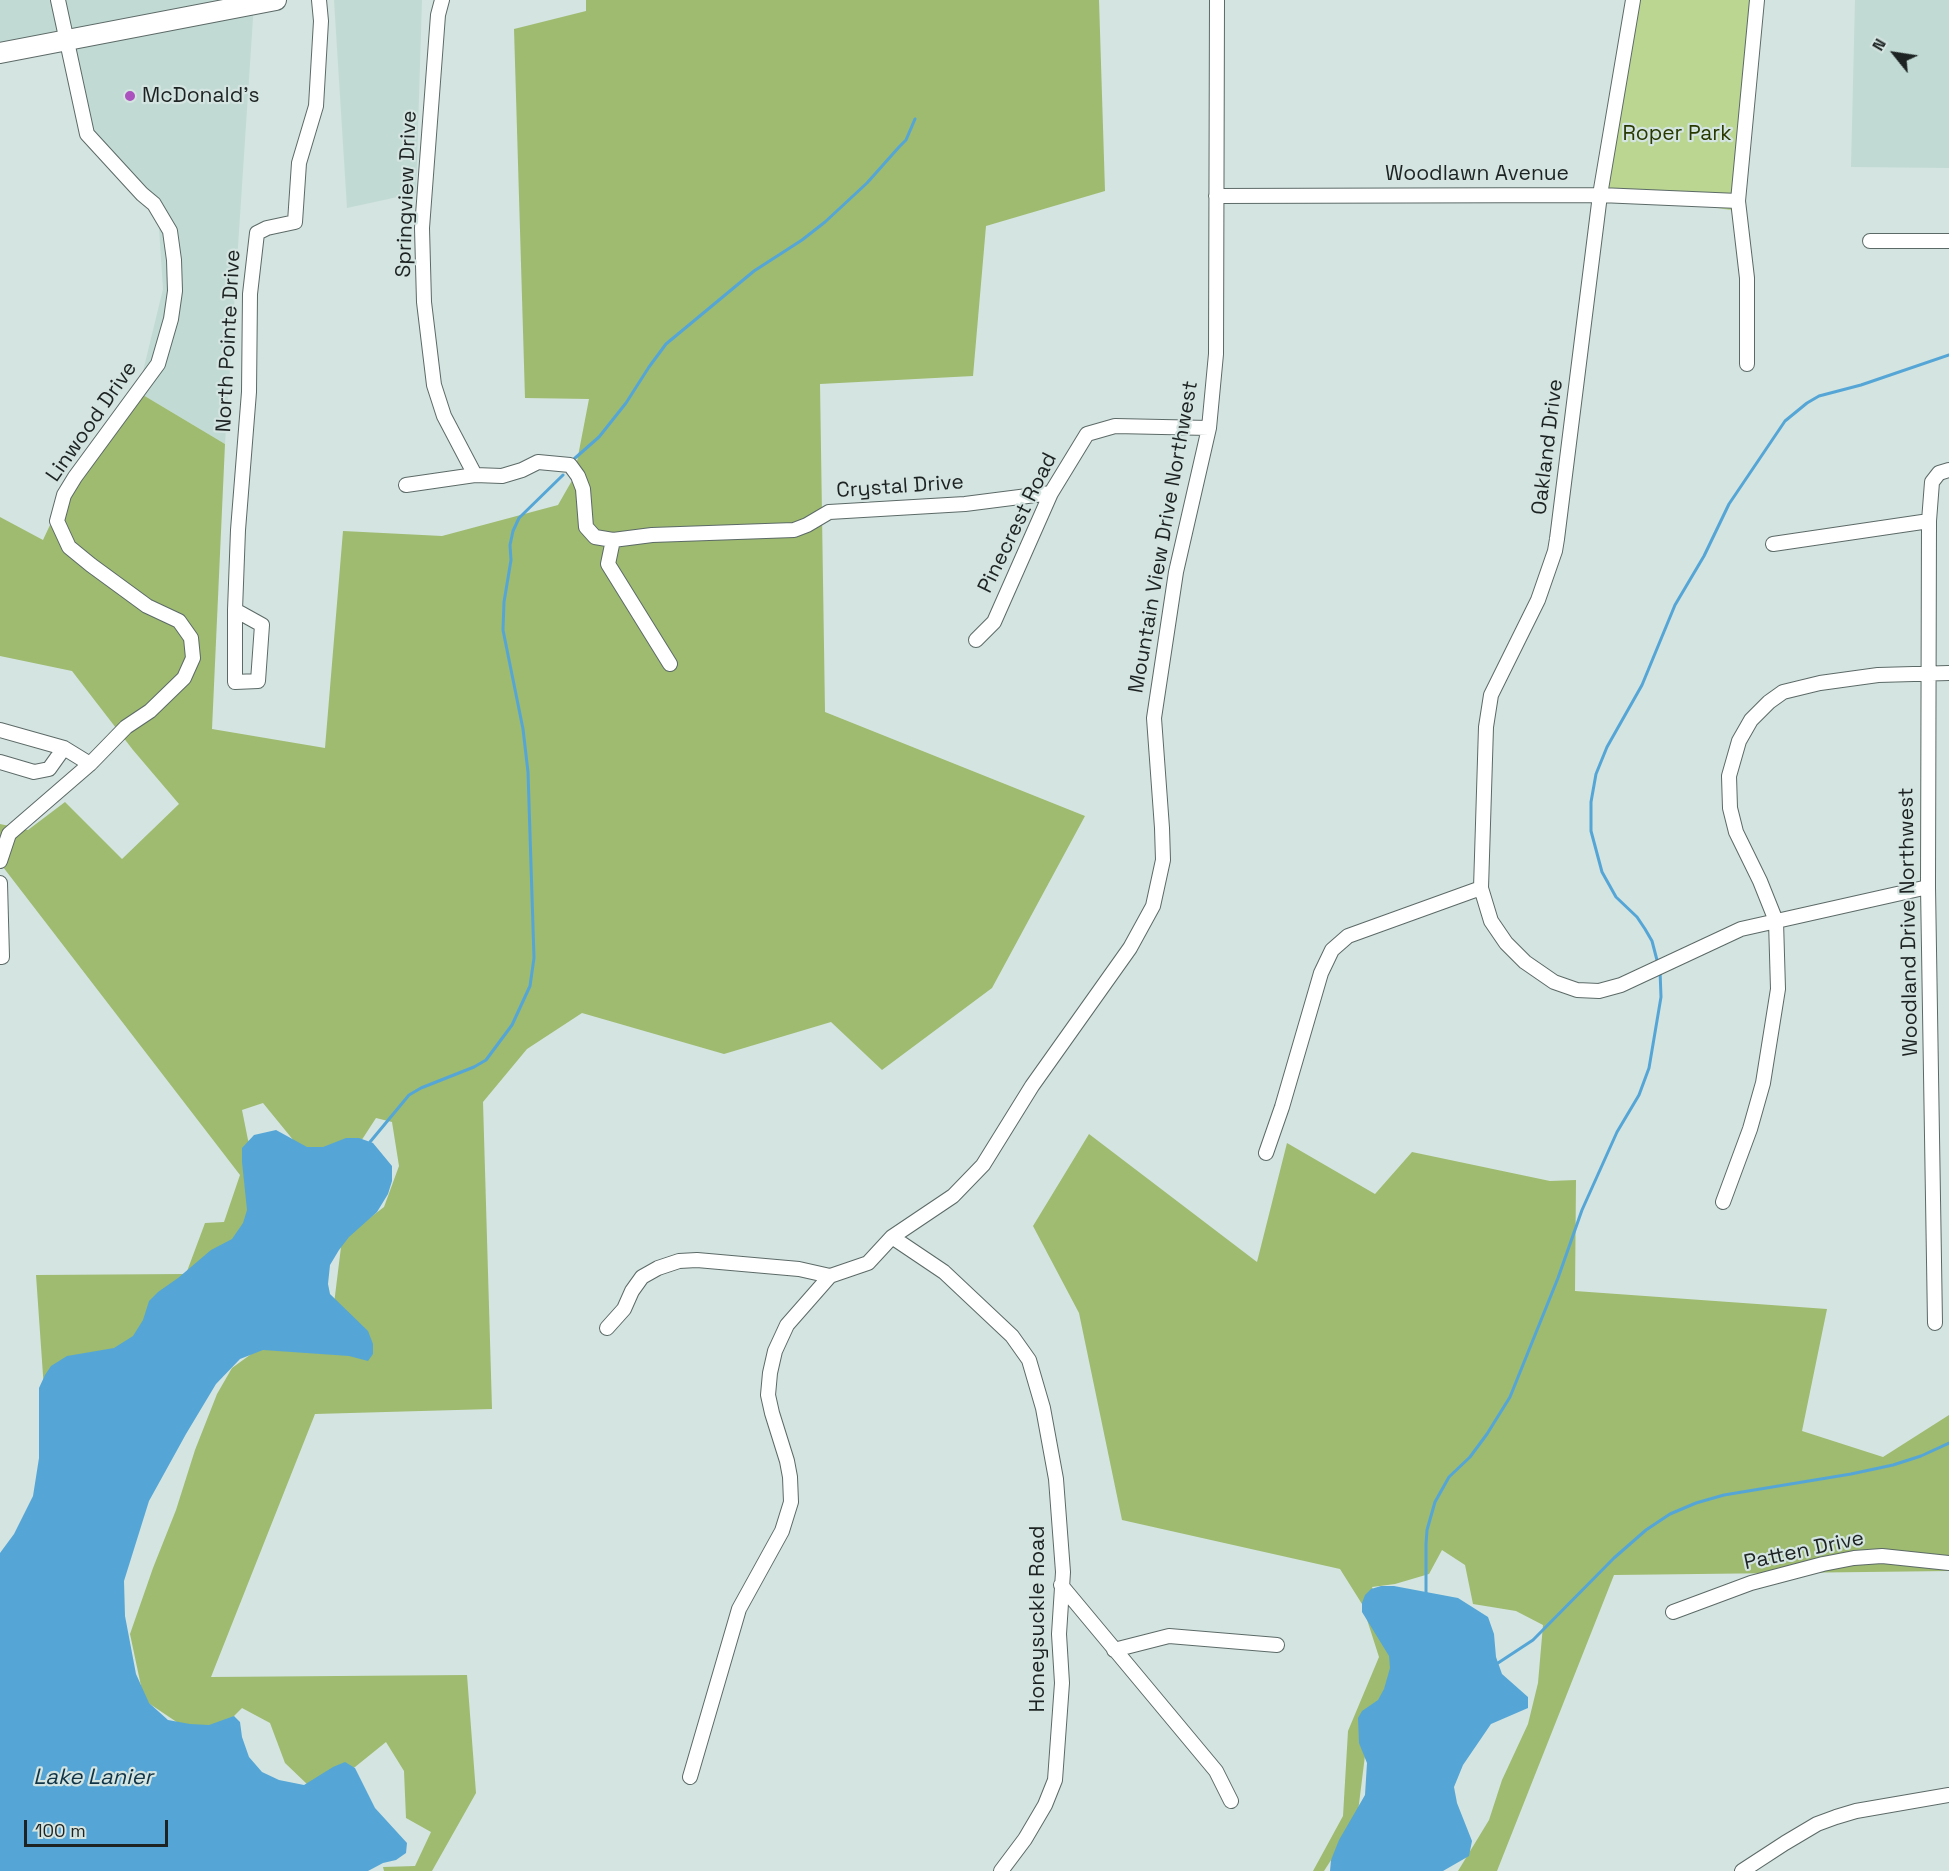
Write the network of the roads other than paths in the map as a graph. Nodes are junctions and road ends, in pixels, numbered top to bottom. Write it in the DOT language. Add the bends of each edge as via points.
graph roads {
  1 [pos="58,0"];
  2 [pos="276,0"];
  3 [pos="319,0"];
  4 [pos="442,0"];
  5 [pos="1216,0"];
  6 [pos="1633,0"];
  7 [pos="1757,0"];
  8 [pos="67,40"];
  9 [pos="0,53"];
  10 [pos="1600,195"];
  11 [pos="1216,196"];
  12 [pos="1738,201"];
  13 [pos="1870,241"];
  14 [pos="1949,241"];
  15 [pos="1747,364"];
  16 [pos="1209,428"];
  17 [pos="1949,470"];
  18 [pos="475,475"];
  19 [pos="406,486"];
  20 [pos="1051,494"];
  21 [pos="1929,521"];
  22 [pos="613,540"];
  23 [pos="1773,544"];
  24 [pos="235,610"];
  25 [pos="976,640"];
  26 [pos="670,664"];
  27 [pos="1949,673"];
  28 [pos="1929,675"];
  29 [pos="0,730"];
  30 [pos="64,748"];
  31 [pos="0,762"];
  32 [pos="90,764"];
  33 [pos="0,861"];
  34 [pos="0,883"];
  35 [pos="1928,887"];
  36 [pos="1481,888"];
  37 [pos="1,911"];
  38 [pos="1776,921"];
  39 [pos="0,957"];
  40 [pos="1266,1153"];
  41 [pos="1934,1174"];
  42 [pos="1949,1174"];
  43 [pos="1723,1202"];
  44 [pos="892,1237"];
  45 [pos="830,1276"];
  46 [pos="1935,1323"];
  47 [pos="607,1328"];
  48 [pos="1949,1563"];
  49 [pos="1061,1585"];
  50 [pos="1672,1612"];
  51 [pos="1277,1645"];
  52 [pos="1114,1650"];
  53 [pos="690,1777"];
  54 [pos="1949,1795"];
  55 [pos="1231,1801"];
  56 [pos="1001,1871"];
  57 [pos="1742,1871"];
  1 -- 8 [label="street, Linwood Drive"];
  2 -- 8 [label="highway"];
  3 -- 24 [label="street, North Pointe Drive" via="316,106 300,163 296,222 257,233 250,294 249,392"];
  4 -- 18 [label="street, Springview Drive" via="422,228 424,302 434,385 444,416"];
  5 -- 11 [label="street, Mountain View Drive Northwest"];
  6 -- 10 [label="street, Oakland Drive"];
  7 -- 12 [label="street"];
  8 -- 9 [label="highway"];
  8 -- 32 [label="street, Linwood Drive" via="87,134 154,204 170,231 175,291 158,364 75,477 64,495 57,522 69,547 91,566 147,606 179,621 191,638 193,658 184,678"];
  10 -- 11 [label="street, Woodlawn Avenue"];
  10 -- 12 [label="street, Woodlawn Avenue"];
  10 -- 36 [label="street, Oakland Drive" via="1555,551 1538,600 1491,695 1486,728"];
  11 -- 16 [label="street, Mountain View Drive Northwest" via="1216,354"];
  12 -- 15 [label="street" via="1747,278"];
  13 -- 14 [label="street"];
  16 -- 20 [label="street, Pinecrest Road" via="1115,426 1087,434"];
  16 -- 44 [label="street, Mountain View Drive Northwest" via="1176,572 1154,718 1163,860 1154,906 1130,948 1032,1086 982,1165 953,1196"];
  17 -- 21 [label="street, Woodland Drive Northwest" via="1939,473 1932,482"];
  18 -- 19 [label="street"];
  18 -- 22 [label="street" via="502,476 538,462 570,465 583,489 586,527 595,537"];
  20 -- 22 [label="street, Crystal Drive" via="965,504 829,512 794,530"];
  20 -- 25 [label="street, Pinecrest Road" via="994,622"];
  21 -- 23 [label="street"];
  21 -- 28 [label="street, Woodland Drive Northwest"];
  22 -- 26 [label="street" via="608,564"];
  24 -- 24 [label="street, North Pointe Drive" via="235,682 258,681 262,625"];
  27 -- 28 [label="street"];
  28 -- 35 [label="street, Woodland Drive Northwest"];
  28 -- 38 [label="street" via="1878,675 1784,692 1750,720 1729,776 1730,808 1736,832"];
  29 -- 30 [label="street"];
  30 -- 31 [label="street" via="49,769 34,772"];
  30 -- 32 [label="street"];
  32 -- 33 [label="street, Linwood Drive" via="9,834"];
  34 -- 37 [label="street"];
  35 -- 38 [label="street, Oakland Drive"];
  35 -- 41 [label="street, Woodland Drive Northwest"];
  36 -- 38 [label="street, Oakland Drive" via="1491,921 1506,943 1554,982 1577,990 1599,991 1621,985 1741,929"];
  36 -- 40 [label="street" via="1348,936 1332,950 1321,974"];
  37 -- 39 [label="street"];
  38 -- 43 [label="street" via="1778,989 1763,1083"];
  41 -- 42 [label="street"];
  41 -- 46 [label="street, Woodland Drive Northwest"];
  44 -- 45 [label="street, Mountain View Drive Northwest" via="867,1263"];
  44 -- 49 [label="street, Honeysuckle Road" via="944,1272 1012,1336 1029,1359 1056,1479"];
  45 -- 47 [label="street" via="799,1269 679,1261 642,1277 624,1309"];
  45 -- 53 [label="street" via="787,1325 775,1352 768,1395 787,1461 791,1503 782,1531 739,1609"];
  48 -- 50 [label="street, Patten Drive" via="1882,1556 1854,1558 1751,1583"];
  49 -- 52 [label="street"];
  49 -- 56 [label="street, Honeysuckle Road" via="1062,1683 1055,1780 1025,1839"];
  51 -- 52 [label="street" via="1169,1636"];
  52 -- 55 [label="street" via="1216,1771"];
  54 -- 57 [label="street" via="1836,1817 1817,1824"];
}
